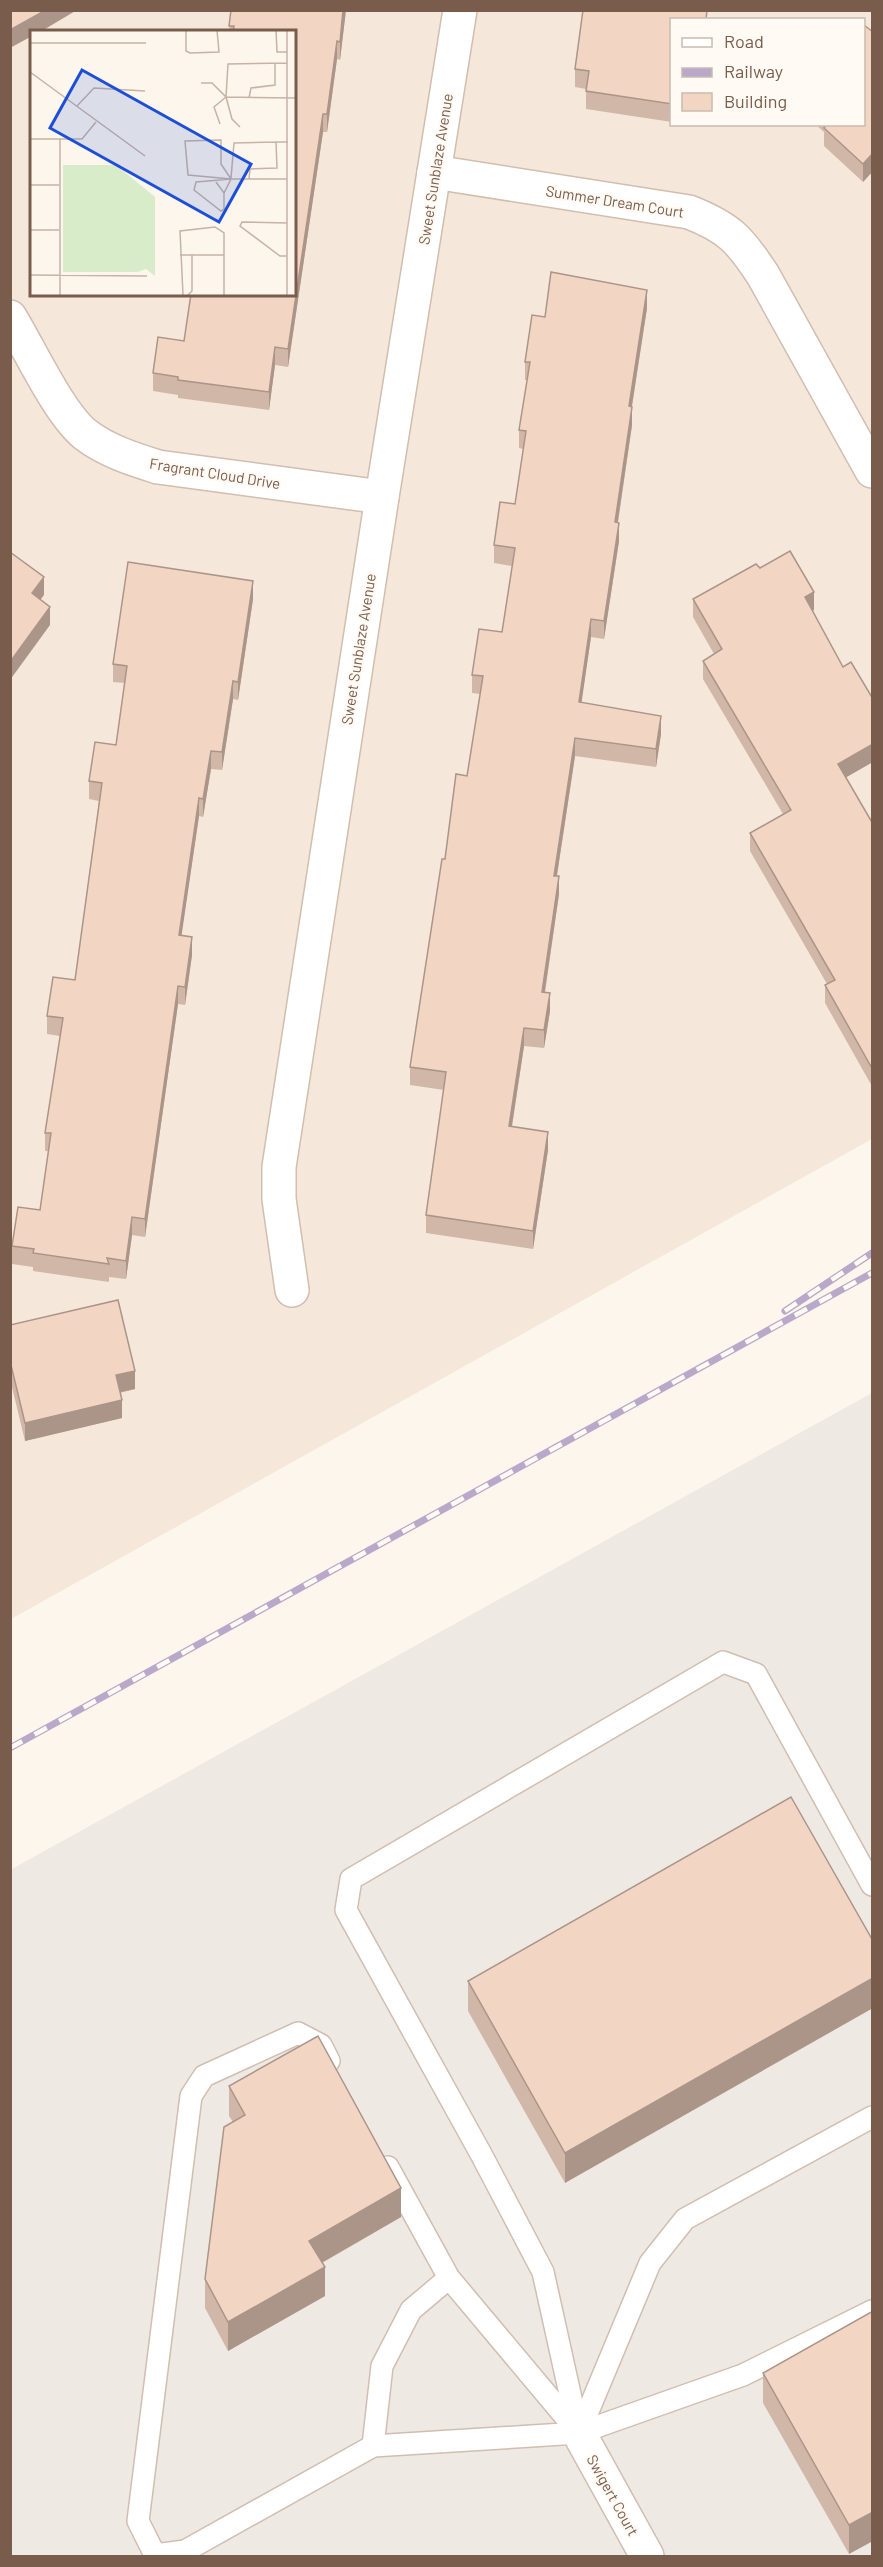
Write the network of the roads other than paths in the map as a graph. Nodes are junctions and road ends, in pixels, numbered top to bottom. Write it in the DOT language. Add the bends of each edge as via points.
graph roads {
  1 [pos="460,10"];
  2 [pos="434,172"];
  3 [pos="10,317"];
  4 [pos="873,471"];
  5 [pos="382,496"];
  6 [pos="292,1290"];
  7 [pos="873,1885"];
  8 [pos="338,2076"];
  9 [pos="873,2116"];
  10 [pos="377,2148"];
  11 [pos="449,2278"];
  12 [pos="873,2311"];
  13 [pos="579,2433"];
  14 [pos="373,2446"];
  15 [pos="647,2556"];
  1 -- 2 [label="street, Sweet Sunblaze Avenue"];
  2 -- 4 [label="street, Summer Dream Court" via="690,212 728,229 763,275"];
  2 -- 5 [label="street, Sweet Sunblaze Avenue"];
  3 -- 5 [label="street, Fragrant Cloud Drive" via="65,410 84,434 111,449 158,467"];
  5 -- 6 [label="street, Sweet Sunblaze Avenue" via="279,1167 279,1199"];
  7 -- 13 [label="lane" via="756,1674 723,1662 351,1879 346,1910 543,2272"];
  8 -- 14 [label="lane" via="321,2045 298,2033 204,2076 191,2096 138,2521 155,2555 185,2551"];
  9 -- 13 [label="lane" via="686,2219 650,2263"];
  10 -- 11 [label="lane"];
  11 -- 13 [label="lane"];
  11 -- 14 [label="lane" via="411,2310 382,2366"];
  12 -- 13 [label="lane" via="743,2375"];
  13 -- 14 [label="lane"];
  13 -- 15 [label="street, Swigert Court"];
}
